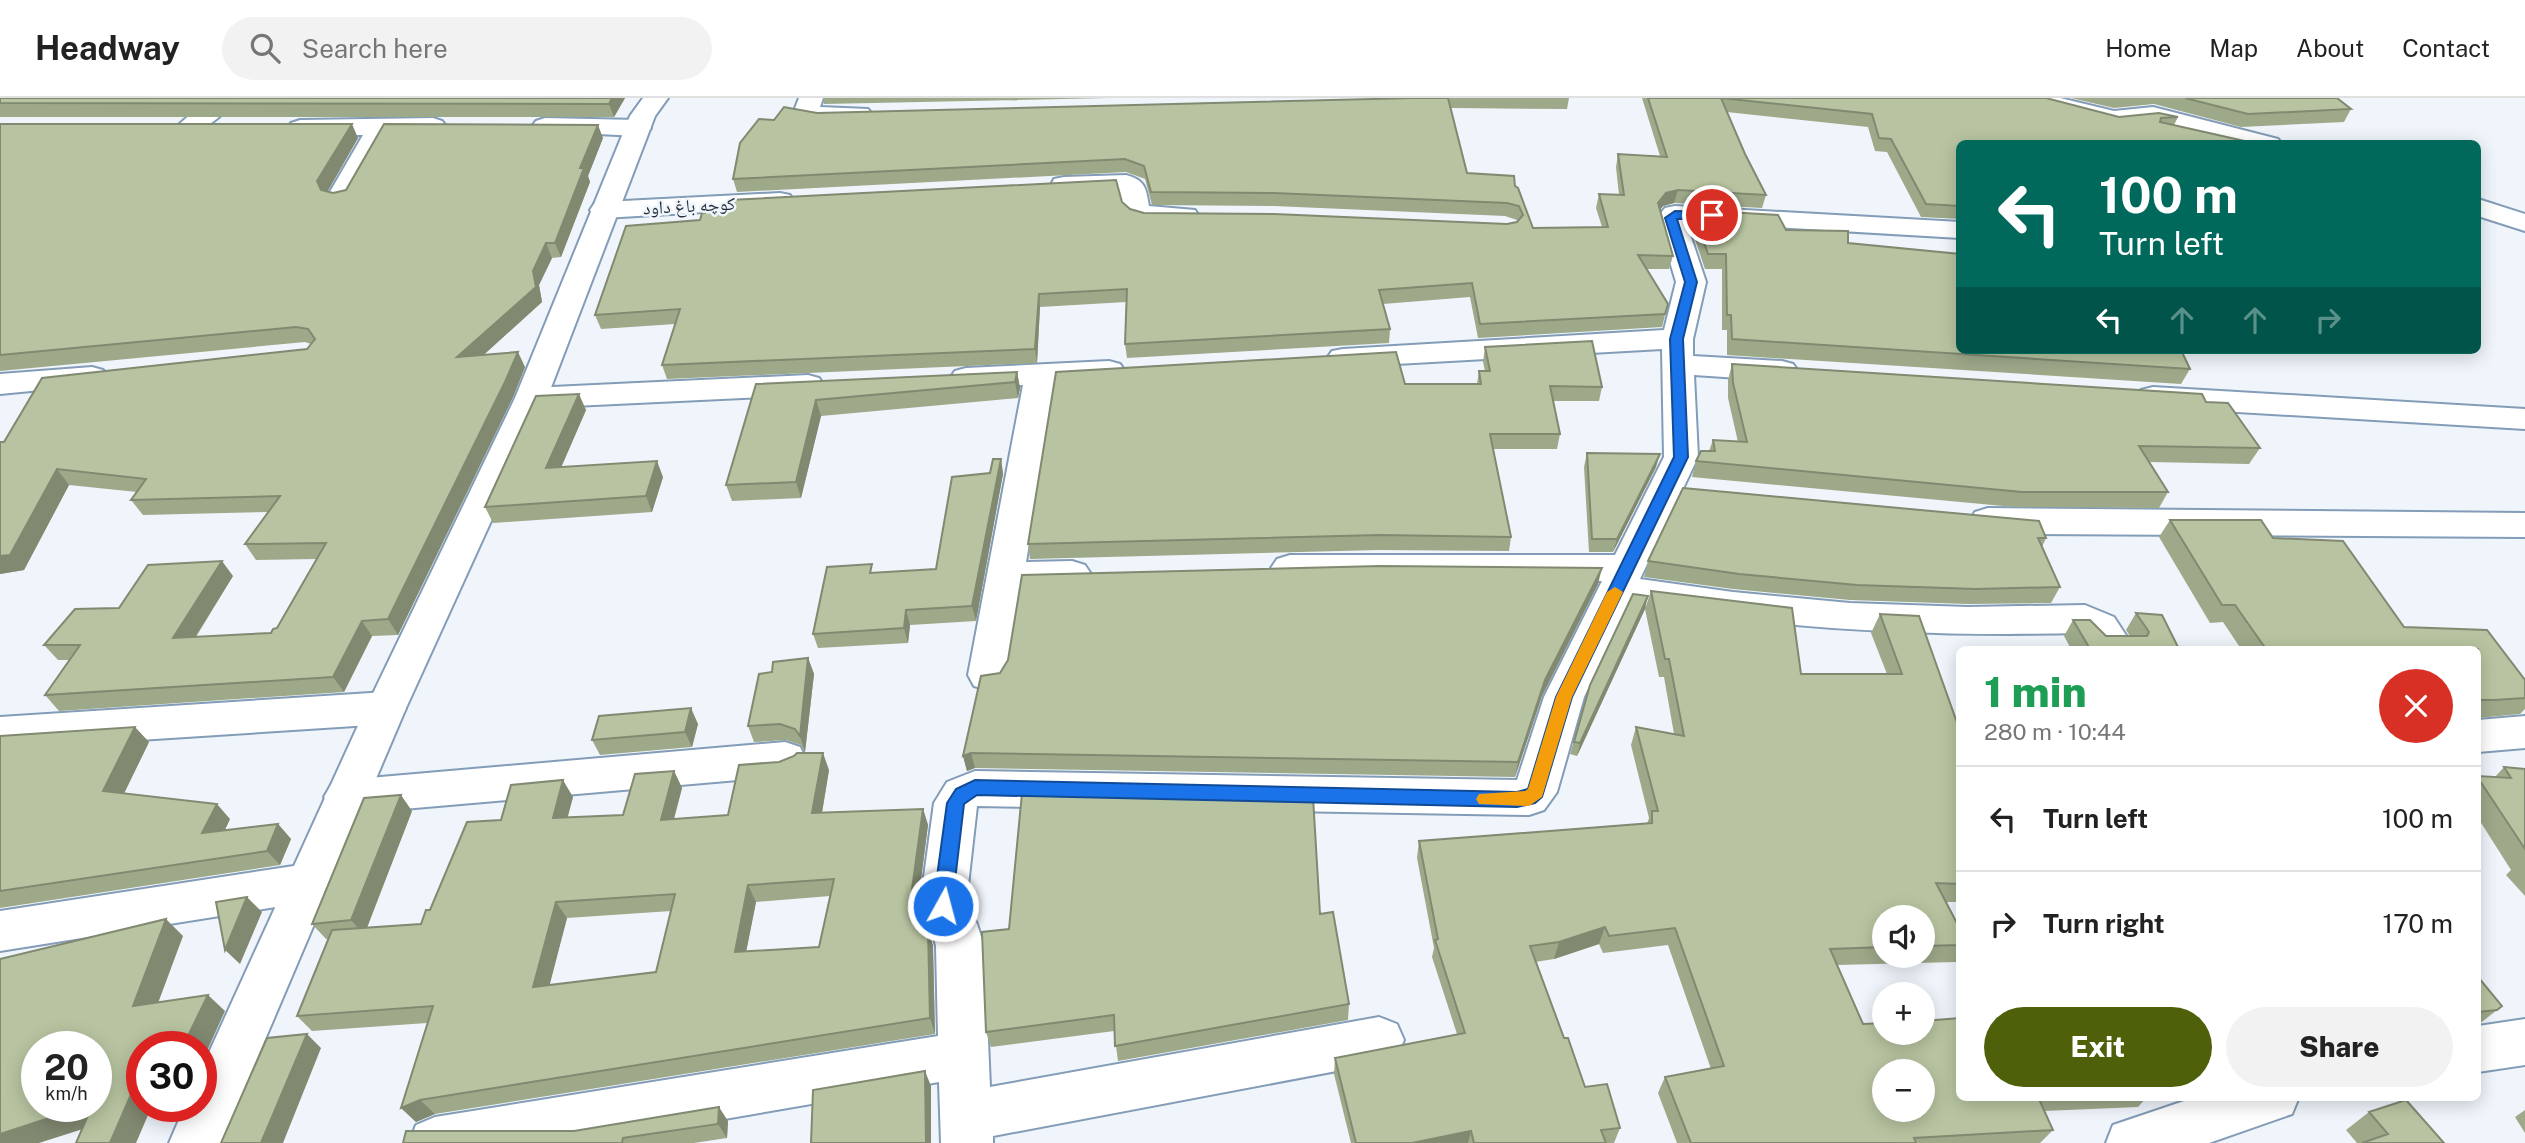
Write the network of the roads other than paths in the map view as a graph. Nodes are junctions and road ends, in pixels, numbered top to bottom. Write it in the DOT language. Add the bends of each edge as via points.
graph roads {
  1 [pos="224,98"];
  2 [pos="811,98"];
  3 [pos="2030,98"];
  4 [pos="647,113"];
  5 [pos="886,113"];
  6 [pos="2153,115"];
  7 [pos="456,126"];
  8 [pos="526,126"];
  9 [pos="161,127"];
  10 [pos="189,127"];
  11 [pos="230,128"];
  12 [pos="271,128"];
  13 [pos="380,128"];
  14 [pos="2126,140"];
  15 [pos="2253,140"];
  16 [pos="1042,186"];
  17 [pos="341,197"];
  18 [pos="809,199"];
  19 [pos="2481,208"];
  20 [pos="604,210"];
  21 [pos="1210,216"];
  22 [pos="2481,221"];
  23 [pos="2525,224"];
  24 [pos="1956,230"];
  25 [pos="1677,352"];
  26 [pos="1318,359"];
  27 [pos="1138,369"];
  28 [pos="114,374"];
  29 [pos="1816,374"];
  30 [pos="1041,375"];
  31 [pos="931,380"];
  32 [pos="0,384"];
  33 [pos="835,384"];
  34 [pos="2121,395"];
  35 [pos="531,398"];
  36 [pos="2525,419"];
  37 [pos="1665,488"];
  38 [pos="1706,492"];
  39 [pos="1961,517"];
  40 [pos="2525,525"];
  41 [pos="1255,569"];
  42 [pos="1102,573"];
  43 [pos="1006,575"];
  44 [pos="1622,578"];
  45 [pos="2114,646"];
  46 [pos="988,675"];
  47 [pos="386,708"];
  48 [pos="2525,732"];
  49 [pos="0,733"];
  50 [pos="2481,736"];
  51 [pos="785,759"];
  52 [pos="346,797"];
  53 [pos="307,883"];
  54 [pos="0,931"];
  55 [pos="1379,1040"];
  56 [pos="2525,1042"];
  57 [pos="2481,1049"];
  58 [pos="963,1055"];
  59 [pos="2262,1101"];
  60 [pos="967,1129"];
  61 [pos="195,1143"];
  62 [pos="435,1143"];
  63 [pos="2132,1143"];
  1 -- 10 [label="street"];
  2 -- 5 [label="street" via="806,111 820,115"];
  3 -- 6 [label="street" via="2114,119"];
  4 -- 8 [label="street"];
  4 -- 20 [label="street"];
  6 -- 14 [label="street"];
  6 -- 15 [label="street"];
  7 -- 13 [label="street"];
  9 -- 10 [label="street"];
  10 -- 11 [label="street"];
  12 -- 13 [label="street"];
  13 -- 17 [label="street"];
  16 -- 21 [label="street" via="1126,183 1132,186 1137,214"];
  18 -- 20 [label="street, کوچه باغ داود"];
  19 -- 23 [label="street"];
  20 -- 35 [label="street"];
  22 -- 23 [label="street"];
  24 -- 25 [label="street" via="1675,214 1671,218 1691,282"];
  25 -- 26 [label="street"];
  25 -- 29 [label="street"];
  25 -- 37 [label="street" via="1681,457"];
  27 -- 30 [label="street"];
  28 -- 32 [label="street"];
  30 -- 31 [label="street"];
  30 -- 43 [label="street"];
  33 -- 35 [label="street"];
  34 -- 36 [label="street"];
  35 -- 47 [label="street"];
  37 -- 38 [label="street"];
  37 -- 44 [label="street"];
  39 -- 40 [label="street" via="2014,522"];
  41 -- 44 [label="street" via="1379,566"];
  42 -- 43 [label="street"];
  43 -- 46 [label="street"];
  44 -- 45 [label="street" via="1704,604 1896,619 2085,619 2096,621"];
  44 -- 58 [label="street" via="1564,697 1535,792 1529,798 975,788 962,794 956,803 943,906 960,946"];
  47 -- 49 [label="street"];
  47 -- 52 [label="street"];
  48 -- 50 [label="street"];
  51 -- 52 [label="street"];
  52 -- 53 [label="street"];
  53 -- 54 [label="street"];
  53 -- 61 [label="street"];
  55 -- 60 [label="street"];
  56 -- 57 [label="street"];
  58 -- 60 [label="street"];
  58 -- 62 [label="street"];
  59 -- 63 [label="street"];
}
